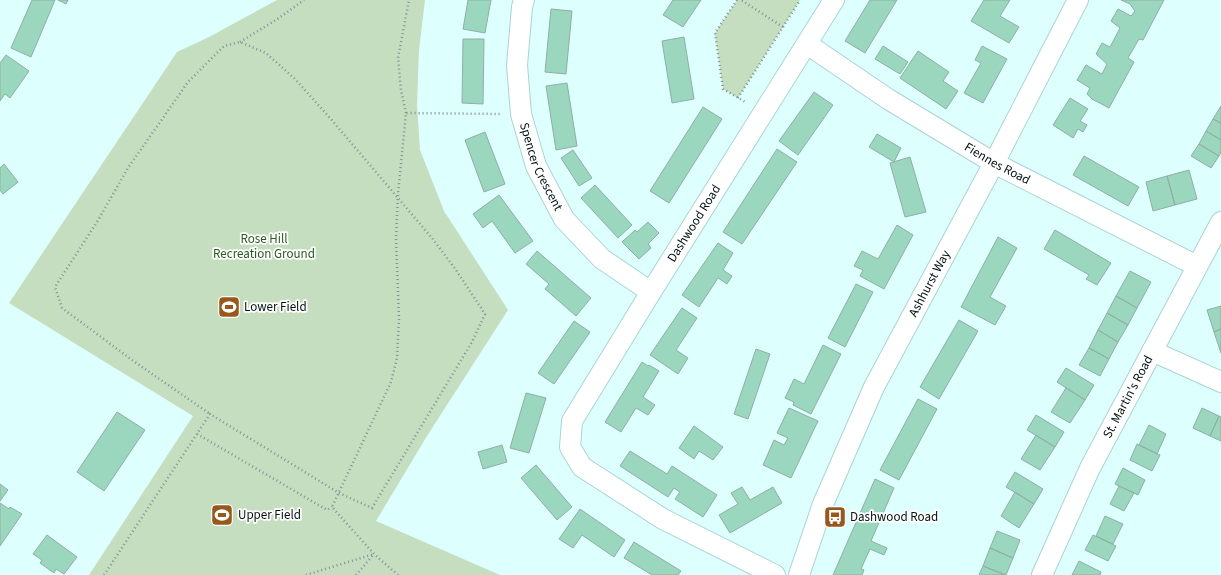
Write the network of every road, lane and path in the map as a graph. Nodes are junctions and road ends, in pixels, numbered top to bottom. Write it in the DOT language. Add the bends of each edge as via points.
graph roads {
  1 [pos="304,0"];
  2 [pos="409,0"];
  3 [pos="524,0"];
  4 [pos="736,0"];
  5 [pos="741,0"];
  6 [pos="800,0"];
  7 [pos="834,0"];
  8 [pos="1078,0"];
  9 [pos="783,27"];
  10 [pos="240,42"];
  11 [pos="807,44"];
  12 [pos="738,98"];
  13 [pos="406,113"];
  14 [pos="763,113"];
  15 [pos="521,114"];
  16 [pos="994,164"];
  17 [pos="398,198"];
  18 [pos="1221,222"];
  19 [pos="1198,266"];
  20 [pos="651,292"];
  21 [pos="1152,351"];
  22 [pos="1221,382"];
  23 [pos="210,414"];
  24 [pos="197,434"];
  25 [pos="338,493"];
  26 [pos="332,507"];
  27 [pos="374,554"];
  28 [pos="104,575"];
  29 [pos="306,575"];
  30 [pos="356,575"];
  31 [pos="398,575"];
  32 [pos="775,575"];
  33 [pos="798,575"];
  34 [pos="1042,575"];
  1 -- 10 [label="path"];
  2 -- 13 [label="path" via="398,58"];
  3 -- 15 [label="street, Spencer Crescent" via="517,65"];
  4 -- 12 [label="path" via="715,33 723,89"];
  5 -- 9 [label="path"];
  6 -- 9 [label="path"];
  7 -- 11 [label="street, Dashwood Road"];
  8 -- 16 [label="street, Ashhurst Way"];
  9 -- 12 [label="path"];
  10 -- 17 [label="path" via="266,53 295,79"];
  10 -- 23 [label="path" via="224,46 188,82 128,168 97,222 54,287 62,308"];
  11 -- 14 [label="street, Dashwood Road"];
  11 -- 16 [label="street, Fiennes Road" via="888,99"];
  12 -- 14 [label="path"];
  13 -- 15 [label="path"];
  13 -- 17 [label="path"];
  14 -- 20 [label="street, Dashwood Road"];
  15 -- 20 [label="street, Spencer Crescent" via="536,166 564,218 602,259"];
  16 -- 19 [label="street, Fiennes Road"];
  16 -- 33 [label="street, Ashhurst Way" via="874,388 823,504"];
  17 -- 25 [label="path" via="397,358 391,382"];
  17 -- 25 [label="path" via="432,238 485,314 472,342 372,508"];
  18 -- 19 [label="street, St. Martin's Road"];
  19 -- 21 [label="street, St. Martin's Road"];
  20 -- 32 [label="street, Dashwood Road" via="572,421 570,447 582,467 663,519"];
  21 -- 22 [label="street"];
  21 -- 34 [label="street, St. Martin's Road" via="1090,468"];
  23 -- 24 [label="path"];
  23 -- 25 [label="path"];
  24 -- 26 [label="path" via="327,510"];
  24 -- 28 [label="path"];
  25 -- 26 [label="path"];
  26 -- 27 [label="path"];
  27 -- 29 [label="path"];
  27 -- 30 [label="path"];
  27 -- 31 [label="path"];
}
